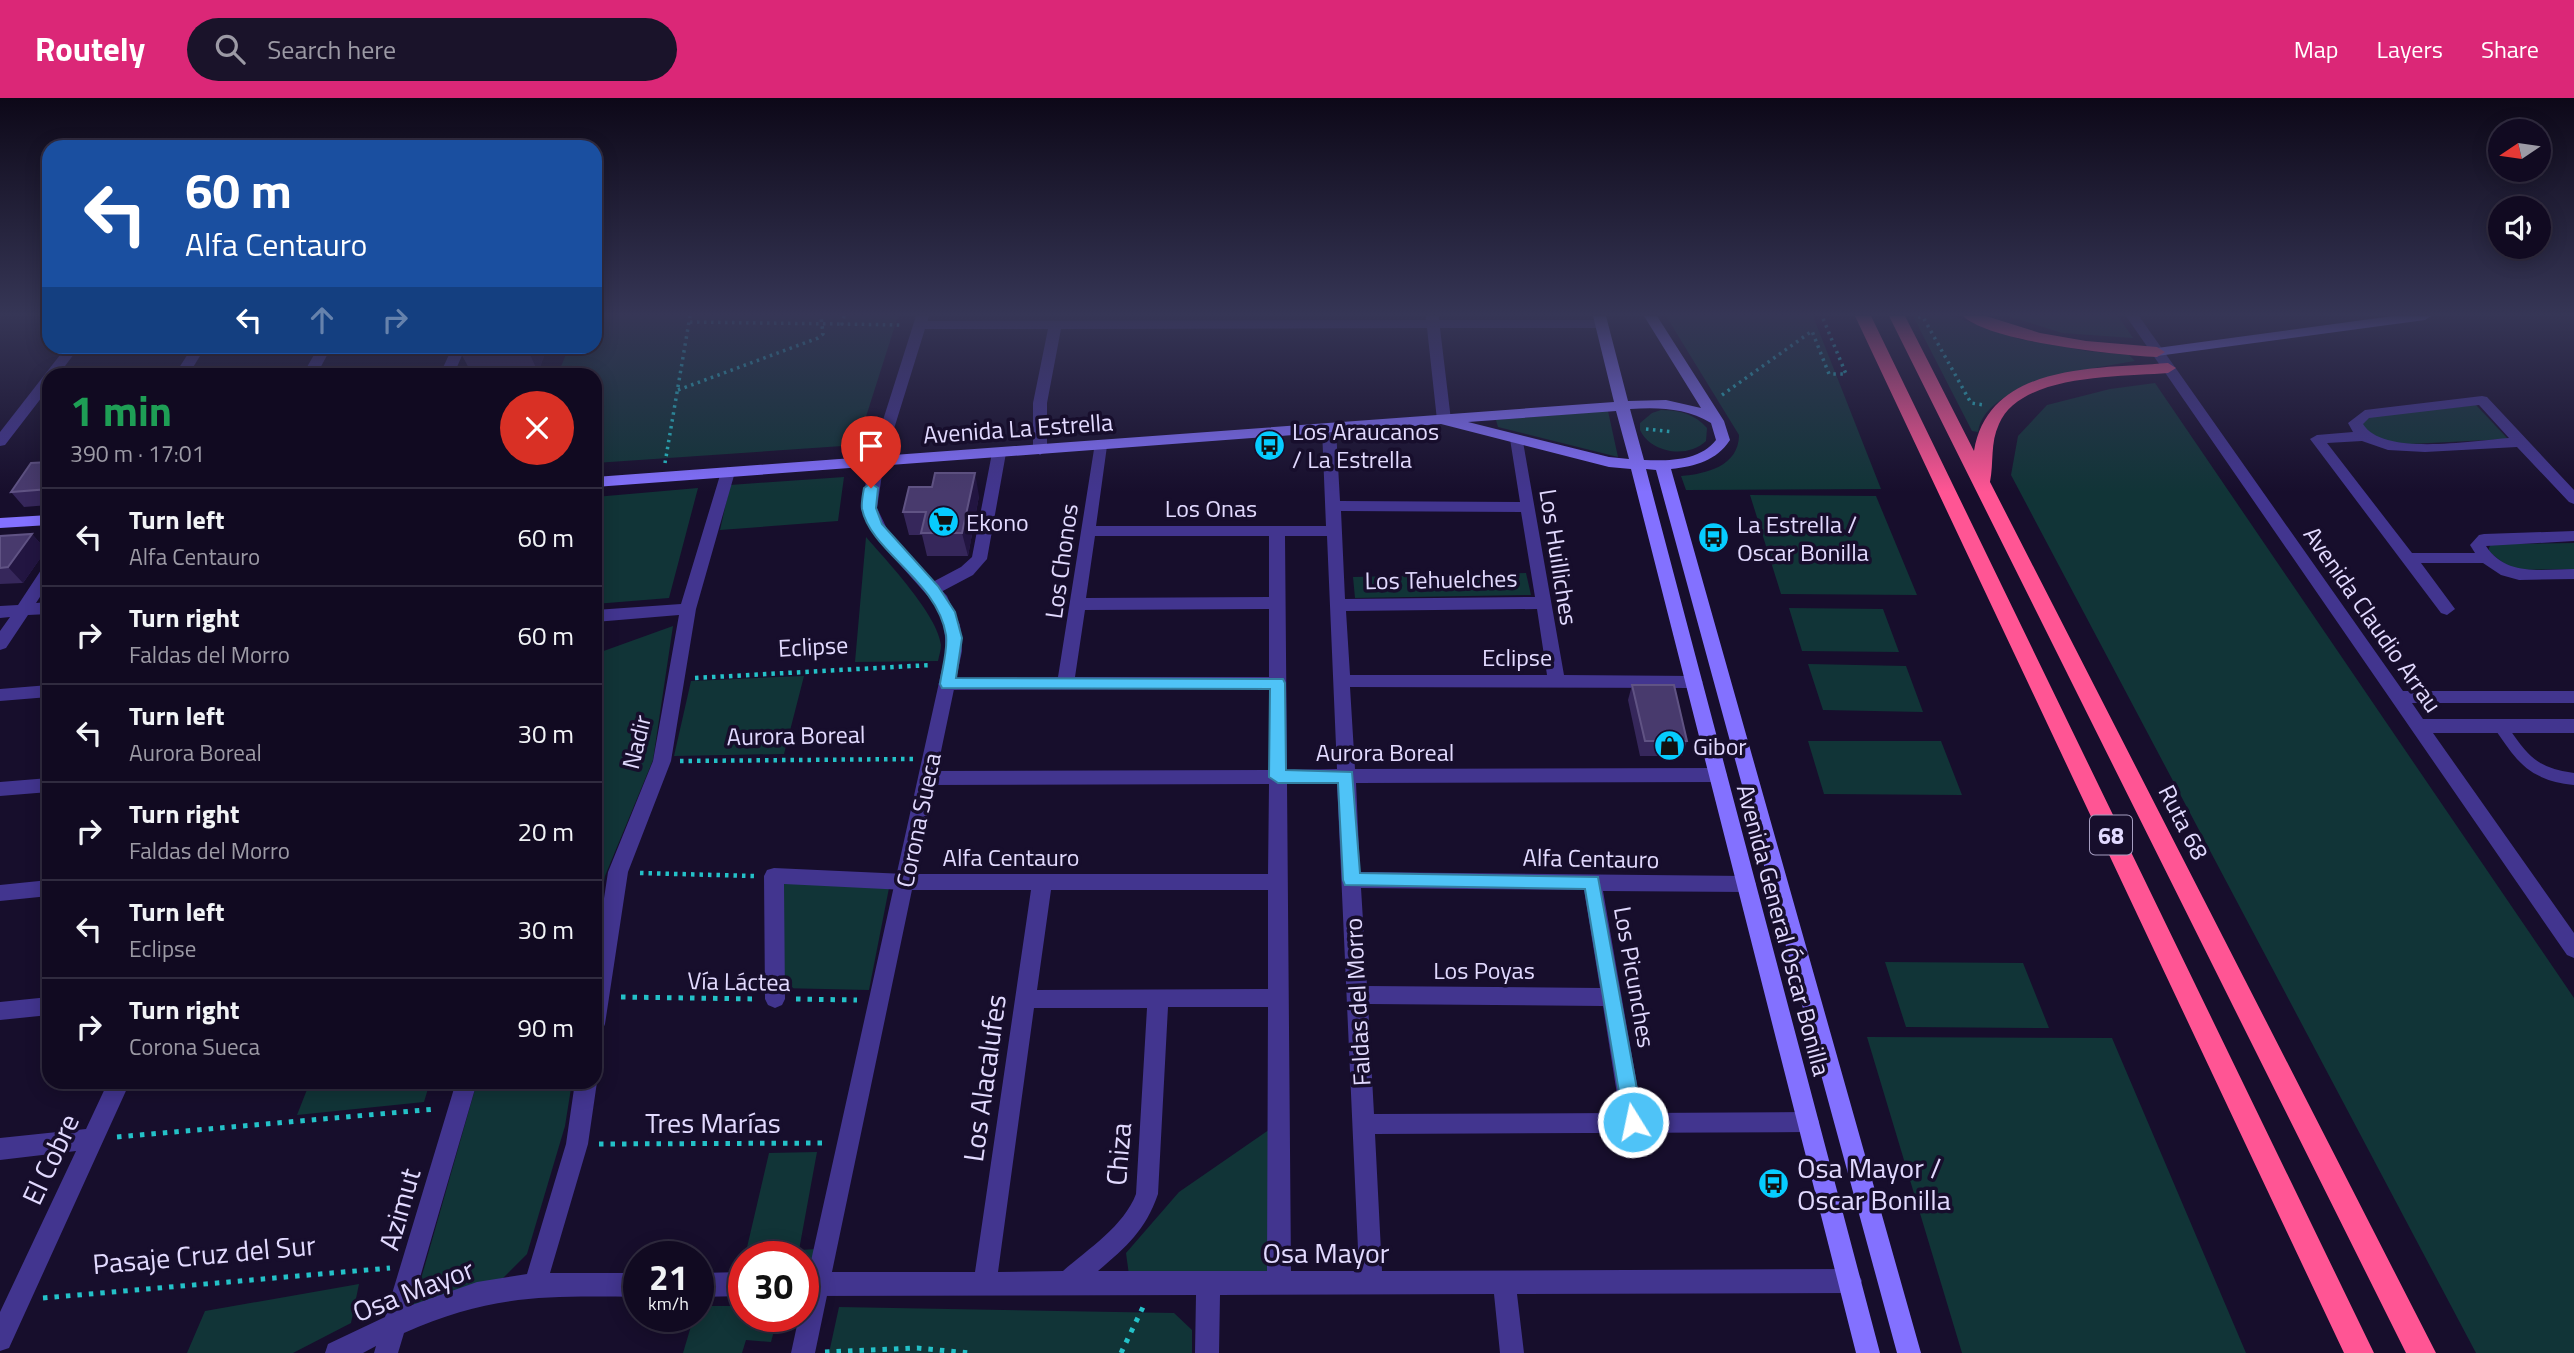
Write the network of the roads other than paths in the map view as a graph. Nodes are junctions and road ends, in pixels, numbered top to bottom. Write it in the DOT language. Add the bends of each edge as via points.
graph roads {
  1 [pos="905,375"];
  2 [pos="1045,375"];
  3 [pos="1439,375"];
  4 [pos="1614,375"];
  5 [pos="1686,375"];
  6 [pos="1892,375"];
  7 [pos="1927,375"];
  8 [pos="2097,375"];
  9 [pos="2101,375"];
  10 [pos="2173,375"];
  11 [pos="42,388"];
  12 [pos="1622,405"];
  13 [pos="1444,420"];
  14 [pos="1717,421"];
  15 [pos="1329,429"];
  16 [pos="2365,436"];
  17 [pos="1517,439"];
  18 [pos="0,442"];
  19 [pos="2521,442"];
  20 [pos="1100,446"];
  21 [pos="1040,450"];
  22 [pos="999,453"];
  23 [pos="877,461"];
  24 [pos="1662,464"];
  25 [pos="1638,466"];
  26 [pos="728,472"];
  27 [pos="602,481"];
  28 [pos="1983,485"];
  29 [pos="2574,499"];
  30 [pos="1333,506"];
  31 [pos="1528,507"];
  32 [pos="42,520"];
  33 [pos="0,523"];
  34 [pos="1088,531"];
  35 [pos="1277,531"];
  36 [pos="1334,531"];
  37 [pos="2574,536"];
  38 [pos="2407,558"];
  39 [pos="2485,558"];
  40 [pos="2574,574"];
  41 [pos="42,582"];
  42 [pos="933,589"];
  43 [pos="1277,603"];
  44 [pos="1544,603"];
  45 [pos="1077,604"];
  46 [pos="1338,605"];
  47 [pos="42,609"];
  48 [pos="688,609"];
  49 [pos="23,610"];
  50 [pos="2447,610"];
  51 [pos="0,612"];
  52 [pos="602,619"];
  53 [pos="0,644"];
  54 [pos="950,674"];
  55 [pos="1341,681"];
  56 [pos="1557,682"];
  57 [pos="1693,682"];
  58 [pos="1277,683"];
  59 [pos="1066,684"];
  60 [pos="42,692"];
  61 [pos="0,695"];
  62 [pos="2398,697"];
  63 [pos="2574,697"];
  64 [pos="2418,726"];
  65 [pos="2500,726"];
  66 [pos="2574,726"];
  67 [pos="929,768"];
  68 [pos="1718,775"];
  69 [pos="1346,776"];
  70 [pos="1278,777"];
  71 [pos="2574,779"];
  72 [pos="42,786"];
  73 [pos="0,789"];
  74 [pos="1351,880"];
  75 [pos="905,882"];
  76 [pos="1042,882"];
  77 [pos="1278,882"];
  78 [pos="1592,882"];
  79 [pos="1746,884"];
  80 [pos="42,889"];
  81 [pos="0,892"];
  82 [pos="2574,949"];
  83 [pos="602,977"];
  84 [pos="1357,995"];
  85 [pos="1612,997"];
  86 [pos="1158,998"];
  87 [pos="1278,998"];
  88 [pos="775,999"];
  89 [pos="1026,999"];
  90 [pos="42,1007"];
  91 [pos="0,1011"];
  92 [pos="116,1089"];
  93 [pos="464,1089"];
  94 [pos="585,1089"];
  95 [pos="1633,1122"];
  96 [pos="1808,1122"];
  97 [pos="1363,1124"];
  98 [pos="92,1139"];
  99 [pos="0,1149"];
  100 [pos="819,1251"];
  101 [pos="1850,1281"];
  102 [pos="1279,1282"];
  103 [pos="1371,1282"];
  104 [pos="1504,1282"];
  105 [pos="985,1283"];
  106 [pos="1068,1283"];
  107 [pos="1208,1283"];
  108 [pos="819,1284"];
  109 [pos="535,1285"];
  110 [pos="623,1285"];
  111 [pos="9,1301"];
  112 [pos="394,1325"];
  113 [pos="805,1332"];
  114 [pos="0,1339"];
  115 [pos="337,1353"];
  116 [pos="386,1353"];
  117 [pos="803,1353"];
  118 [pos="1207,1353"];
  119 [pos="1512,1353"];
  120 [pos="1868,1353"];
  121 [pos="1909,1353"];
  122 [pos="2359,1353"];
  123 [pos="2421,1353"];
  1 -- 23 [label="street, Corona Sueca"];
  2 -- 21 [label="street"];
  3 -- 13 [label="street"];
  4 -- 12 [label="main road, Avenida General Óscar Bonilla"];
  5 -- 14 [label="main road"];
  6 -- 122 [label="highway, 68"];
  7 -- 28 [label="highway, Ruta 68 / 68"];
  8 -- 9 [label="highway"];
  8 -- 28 [label="highway" via="2043,384 1999,409 1984,447"];
  10 -- 62 [label="street, Avenida Claudio Arrau"];
  11 -- 18 [label="street"];
  12 -- 13 [label="main road, Avenida La Estrella"];
  12 -- 14 [label="main road, Avenida La Estrella" via="1681,405"];
  12 -- 25 [label="main road, Avenida General Óscar Bonilla"];
  13 -- 15 [label="main road, Avenida La Estrella"];
  13 -- 17 [label="main road, Avenida La Estrella"];
  14 -- 24 [label="main road, Avenida La Estrella" via="1723,435 1718,449 1703,458"];
  15 -- 20 [label="main road, Avenida La Estrella"];
  15 -- 30 [label="street, Faldas del Morro"];
  16 -- 19 [label="street" via="2382,444 2412,447"];
  16 -- 19 [label="street" via="2356,423 2365,414 2482,400"];
  16 -- 38 [label="street" via="2317,439"];
  17 -- 25 [label="main road, Avenida La Estrella"];
  17 -- 31 [label="street, Los Huilliches"];
  19 -- 29 [label="street"];
  20 -- 21 [label="main road, Avenida La Estrella"];
  20 -- 34 [label="street, Los Chonos"];
  21 -- 22 [label="main road, Avenida La Estrella"];
  22 -- 23 [label="main road, Avenida La Estrella"];
  22 -- 42 [label="street" via="979,559"];
  23 -- 26 [label="main road, Avenida La Estrella"];
  23 -- 42 [label="street, Corona Sueca" via="869,502 871,518"];
  24 -- 25 [label="main road, Avenida La Estrella"];
  24 -- 121 [label="main road, Avenida General Óscar Bonilla"];
  25 -- 57 [label="main road, Avenida General Óscar Bonilla"];
  26 -- 27 [label="main road, Avenida La Estrella"];
  26 -- 48 [label="street, Nadir"];
  28 -- 123 [label="highway, Ruta 68 / 68"];
  30 -- 31 [label="street"];
  30 -- 36 [label="street, Faldas del Morro"];
  31 -- 44 [label="street, Los Huilliches"];
  32 -- 33 [label="main road"];
  34 -- 35 [label="street, Los Onas"];
  34 -- 45 [label="street, Los Chonos"];
  35 -- 36 [label="street, Los Onas"];
  35 -- 43 [label="street"];
  36 -- 46 [label="street, Faldas del Morro"];
  37 -- 39 [label="street" via="2484,539 2478,545"];
  38 -- 39 [label="street"];
  38 -- 50 [label="street"];
  39 -- 40 [label="street" via="2514,575"];
  41 -- 49 [label="street"];
  42 -- 54 [label="street, Corona Sueca" via="952,625"];
  43 -- 45 [label="street"];
  43 -- 58 [label="street"];
  44 -- 46 [label="street, Los Tehuelches"];
  44 -- 56 [label="street, Los Huilliches"];
  45 -- 59 [label="street, Los Chonos"];
  46 -- 55 [label="street, Faldas del Morro"];
  47 -- 49 [label="street"];
  48 -- 52 [label="street"];
  48 -- 83 [label="street, Nadir" via="662,761 618,872"];
  49 -- 51 [label="street"];
  49 -- 53 [label="street"];
  54 -- 59 [label="street"];
  54 -- 67 [label="street, Corona Sueca"];
  55 -- 56 [label="street, Eclipse"];
  55 -- 69 [label="street, Faldas del Morro"];
  56 -- 57 [label="street, Eclipse"];
  57 -- 68 [label="main road, Avenida General Óscar Bonilla"];
  58 -- 59 [label="street"];
  58 -- 70 [label="street"];
  60 -- 61 [label="street"];
  62 -- 63 [label="street"];
  62 -- 64 [label="street, Avenida Claudio Arrau"];
  64 -- 65 [label="street"];
  64 -- 82 [label="street, Avenida Claudio Arrau"];
  65 -- 66 [label="street"];
  65 -- 71 [label="lane" via="2532,768 2554,779"];
  67 -- 70 [label="street, Aurora Boreal"];
  67 -- 75 [label="street, Corona Sueca"];
  68 -- 69 [label="street, Aurora Boreal"];
  68 -- 79 [label="main road, Avenida General Óscar Bonilla"];
  69 -- 70 [label="street, Aurora Boreal"];
  69 -- 74 [label="street, Faldas del Morro"];
  70 -- 77 [label="street"];
  72 -- 73 [label="street"];
  74 -- 78 [label="street, Alfa Centauro"];
  74 -- 84 [label="street, Faldas del Morro"];
  75 -- 76 [label="street, Alfa Centauro"];
  75 -- 88 [label="street, Alfa Centauro" via="774,876"];
  75 -- 100 [label="street, Corona Sueca" via="848,1143"];
  76 -- 77 [label="street, Alfa Centauro"];
  76 -- 89 [label="street, Los Alacalufes"];
  77 -- 87 [label="street"];
  78 -- 79 [label="street, Alfa Centauro"];
  78 -- 85 [label="street, Los Picunches"];
  79 -- 96 [label="main road, Avenida General Óscar Bonilla"];
  80 -- 81 [label="street"];
  84 -- 85 [label="street, Los Poyas"];
  84 -- 97 [label="street, Faldas del Morro"];
  85 -- 95 [label="street, Los Picunches"];
  86 -- 87 [label="street"];
  86 -- 89 [label="street"];
  86 -- 106 [label="street, Chiza" via="1147,1194 1140,1213 1119,1237"];
  87 -- 102 [label="street"];
  89 -- 105 [label="street, Los Alacalufes"];
  90 -- 91 [label="street"];
  92 -- 98 [label="street, El Cobre"];
  93 -- 112 [label="street, Azimut"];
  94 -- 109 [label="street" via="577,1144"];
  95 -- 96 [label="street"];
  95 -- 97 [label="street"];
  96 -- 101 [label="main road, Avenida General Óscar Bonilla"];
  97 -- 103 [label="street, Faldas del Morro"];
  98 -- 99 [label="street"];
  98 -- 111 [label="street, El Cobre"];
  101 -- 104 [label="street, Osa Mayor"];
  101 -- 120 [label="main road, Avenida General Óscar Bonilla"];
  102 -- 103 [label="street, Osa Mayor"];
  102 -- 107 [label="street, Osa Mayor"];
  103 -- 104 [label="street, Osa Mayor"];
  104 -- 119 [label="street"];
  105 -- 106 [label="street, Osa Mayor"];
  105 -- 108 [label="street, Osa Mayor"];
  106 -- 107 [label="street, Osa Mayor"];
  107 -- 118 [label="street"];
  109 -- 110 [label="street, Osa Mayor"];
  109 -- 112 [label="street, Osa Mayor" via="459,1300"];
  111 -- 114 [label="street, El Cobre"];
  112 -- 115 [label="street, Osa Mayor"];
  112 -- 116 [label="street, Azimut"];
  113 -- 117 [label="street, Corona Sueca"];
}
